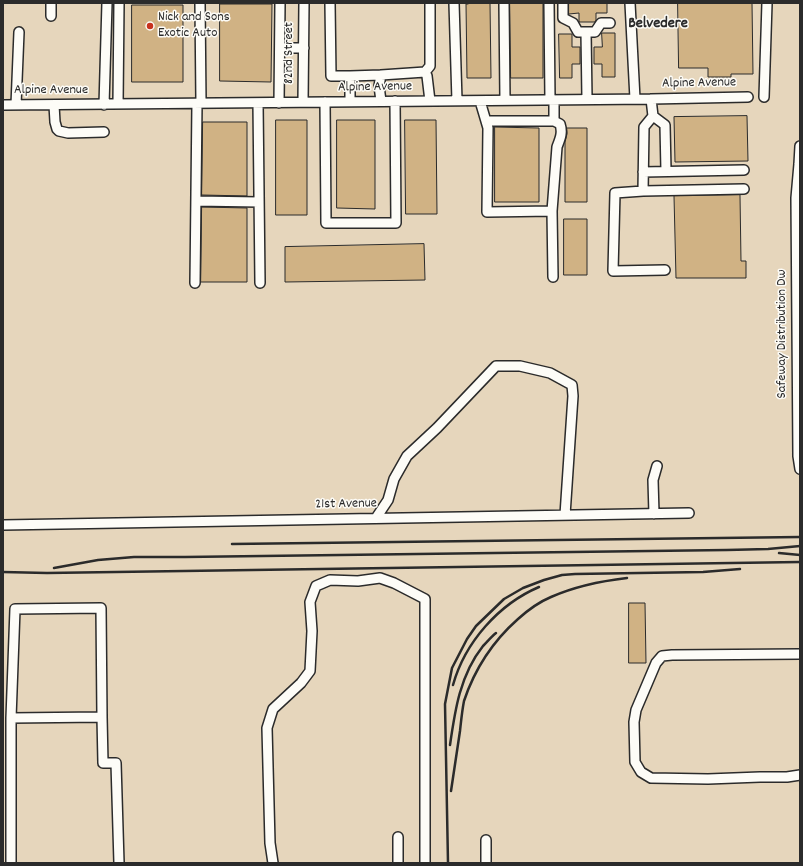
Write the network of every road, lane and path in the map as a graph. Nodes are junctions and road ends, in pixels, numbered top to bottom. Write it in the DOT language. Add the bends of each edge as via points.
graph roads {
  1 [pos="52,3"];
  2 [pos="107,3"];
  3 [pos="119,3"];
  4 [pos="200,3"];
  5 [pos="280,3"];
  6 [pos="304,3"];
  7 [pos="330,3"];
  8 [pos="430,3"];
  9 [pos="454,3"];
  10 [pos="504,3"];
  11 [pos="549,3"];
  12 [pos="563,3"];
  13 [pos="630,3"];
  14 [pos="767,3"];
  15 [pos="51,16"];
  16 [pos="610,23"];
  17 [pos="19,32"];
  18 [pos="586,32"];
  19 [pos="280,48"];
  20 [pos="304,48"];
  21 [pos="425,72"];
  22 [pos="381,75"];
  23 [pos="350,76"];
  24 [pos="764,97"];
  25 [pos="748,98"];
  26 [pos="635,99"];
  27 [pos="651,99"];
  28 [pos="505,100"];
  29 [pos="552,100"];
  30 [pos="587,100"];
  31 [pos="395,101"];
  32 [pos="430,101"];
  33 [pos="457,101"];
  34 [pos="480,101"];
  35 [pos="303,102"];
  36 [pos="325,102"];
  37 [pos="350,102"];
  38 [pos="380,102"];
  39 [pos="199,103"];
  40 [pos="258,103"];
  41 [pos="279,103"];
  42 [pos="118,104"];
  43 [pos="3,105"];
  44 [pos="16,105"];
  45 [pos="54,105"];
  46 [pos="104,105"];
  47 [pos="653,116"];
  48 [pos="486,121"];
  49 [pos="554,121"];
  50 [pos="104,132"];
  51 [pos="800,146"];
  52 [pos="800,164"];
  53 [pos="744,170"];
  54 [pos="666,171"];
  55 [pos="643,172"];
  56 [pos="744,189"];
  57 [pos="643,191"];
  58 [pos="798,198"];
  59 [pos="196,201"];
  60 [pos="259,202"];
  61 [pos="552,211"];
  62 [pos="665,270"];
  63 [pos="553,277"];
  64 [pos="195,283"];
  65 [pos="260,283"];
  66 [pos="657,466"];
  67 [pos="800,469"];
  68 [pos="689,513"];
  69 [pos="654,514"];
  70 [pos="565,515"];
  71 [pos="376,518"];
  72 [pos="3,525"];
  73 [pos="800,654"];
  74 [pos="102,717"];
  75 [pos="11,718"];
  76 [pos="800,775"];
  77 [pos="398,837"];
  78 [pos="486,840"];
  79 [pos="11,863"];
  80 [pos="119,863"];
  81 [pos="273,863"];
  82 [pos="398,863"];
  83 [pos="425,863"];
  84 [pos="486,863"];
  1 -- 15 [label="street"];
  2 -- 46 [label="street"];
  3 -- 42 [label="street"];
  4 -- 39 [label="street"];
  5 -- 19 [label="street"];
  6 -- 20 [label="street, 82nd Street"];
  7 -- 23 [label="street" via="331,76"];
  8 -- 21 [label="street" via="430,66"];
  9 -- 33 [label="street"];
  10 -- 28 [label="street"];
  11 -- 29 [label="street"];
  12 -- 18 [label="street" via="562,18 573,23 578,32"];
  13 -- 26 [label="street"];
  14 -- 24 [label="street"];
  16 -- 18 [label="street" via="601,23 595,32"];
  17 -- 44 [label="street"];
  18 -- 30 [label="street"];
  19 -- 20 [label="street"];
  19 -- 41 [label="street"];
  20 -- 35 [label="street, 82nd Street"];
  21 -- 22 [label="street"];
  21 -- 32 [label="street"];
  22 -- 23 [label="street"];
  22 -- 38 [label="street"];
  23 -- 37 [label="street"];
  25 -- 27 [label="street, Alpine Avenue"];
  26 -- 27 [label="street, Alpine Avenue"];
  26 -- 30 [label="street, Alpine Avenue"];
  27 -- 47 [label="street"];
  28 -- 29 [label="street, Alpine Avenue"];
  28 -- 34 [label="street, Alpine Avenue"];
  29 -- 30 [label="street, Alpine Avenue"];
  29 -- 49 [label="street"];
  31 -- 32 [label="street, Alpine Avenue"];
  31 -- 36 [label="street" via="396,223 326,223"];
  31 -- 38 [label="street, Alpine Avenue"];
  32 -- 33 [label="street, Alpine Avenue"];
  33 -- 34 [label="street, Alpine Avenue"];
  34 -- 48 [label="street"];
  35 -- 36 [label="street, Alpine Avenue"];
  35 -- 41 [label="street, Alpine Avenue"];
  36 -- 37 [label="street, Alpine Avenue"];
  37 -- 38 [label="street, Alpine Avenue"];
  39 -- 40 [label="street, Alpine Avenue"];
  39 -- 42 [label="street, Alpine Avenue"];
  39 -- 59 [label="street"];
  40 -- 41 [label="street, Alpine Avenue"];
  40 -- 60 [label="street"];
  42 -- 46 [label="street, Alpine Avenue"];
  43 -- 44 [label="street, Alpine Avenue"];
  44 -- 45 [label="street, Alpine Avenue"];
  45 -- 46 [label="street, Alpine Avenue"];
  45 -- 50 [label="street" via="55,126 59,131"];
  47 -- 54 [label="street" via="665,125"];
  47 -- 55 [label="street" via="644,127"];
  48 -- 49 [label="street"];
  48 -- 61 [label="street" via="487,212"];
  49 -- 61 [label="street" via="560,124 562,131 557,147"];
  51 -- 52 [label="street, Safeway Distribution Dw"];
  52 -- 58 [label="street, Safeway Distribution Dw"];
  53 -- 54 [label="street"];
  54 -- 55 [label="street"];
  55 -- 57 [label="street"];
  56 -- 57 [label="street"];
  57 -- 62 [label="street" via="614,193 613,271"];
  58 -- 67 [label="street, Safeway Distribution Dw"];
  59 -- 60 [label="street"];
  59 -- 64 [label="street"];
  60 -- 65 [label="street"];
  61 -- 63 [label="street"];
  66 -- 69 [label="street" via="653,480"];
  68 -- 69 [label="street, 21st Avenue"];
  69 -- 70 [label="street, 21st Avenue"];
  70 -- 71 [label="street, 21st Avenue"];
  70 -- 71 [label="street" via="574,396 572,386 550,373 520,366 496,366 407,456 394,479 388,500"];
  71 -- 72 [label="street, 21st Avenue"];
  73 -- 76 [label="street" via="662,656 656,663 636,710 634,722 635,762 641,772 651,778 708,779"];
  74 -- 75 [label="street"];
  74 -- 75 [label="street" via="101,608 15,609"];
  74 -- 80 [label="street" via="103,763 116,763"];
  75 -- 79 [label="street"];
  77 -- 82 [label="street"];
  78 -- 84 [label="street"];
  81 -- 83 [label="street" via="270,843 267,728 273,709 310,671 310,602 316,586 330,580 380,578 394,582 425,599"];
}
